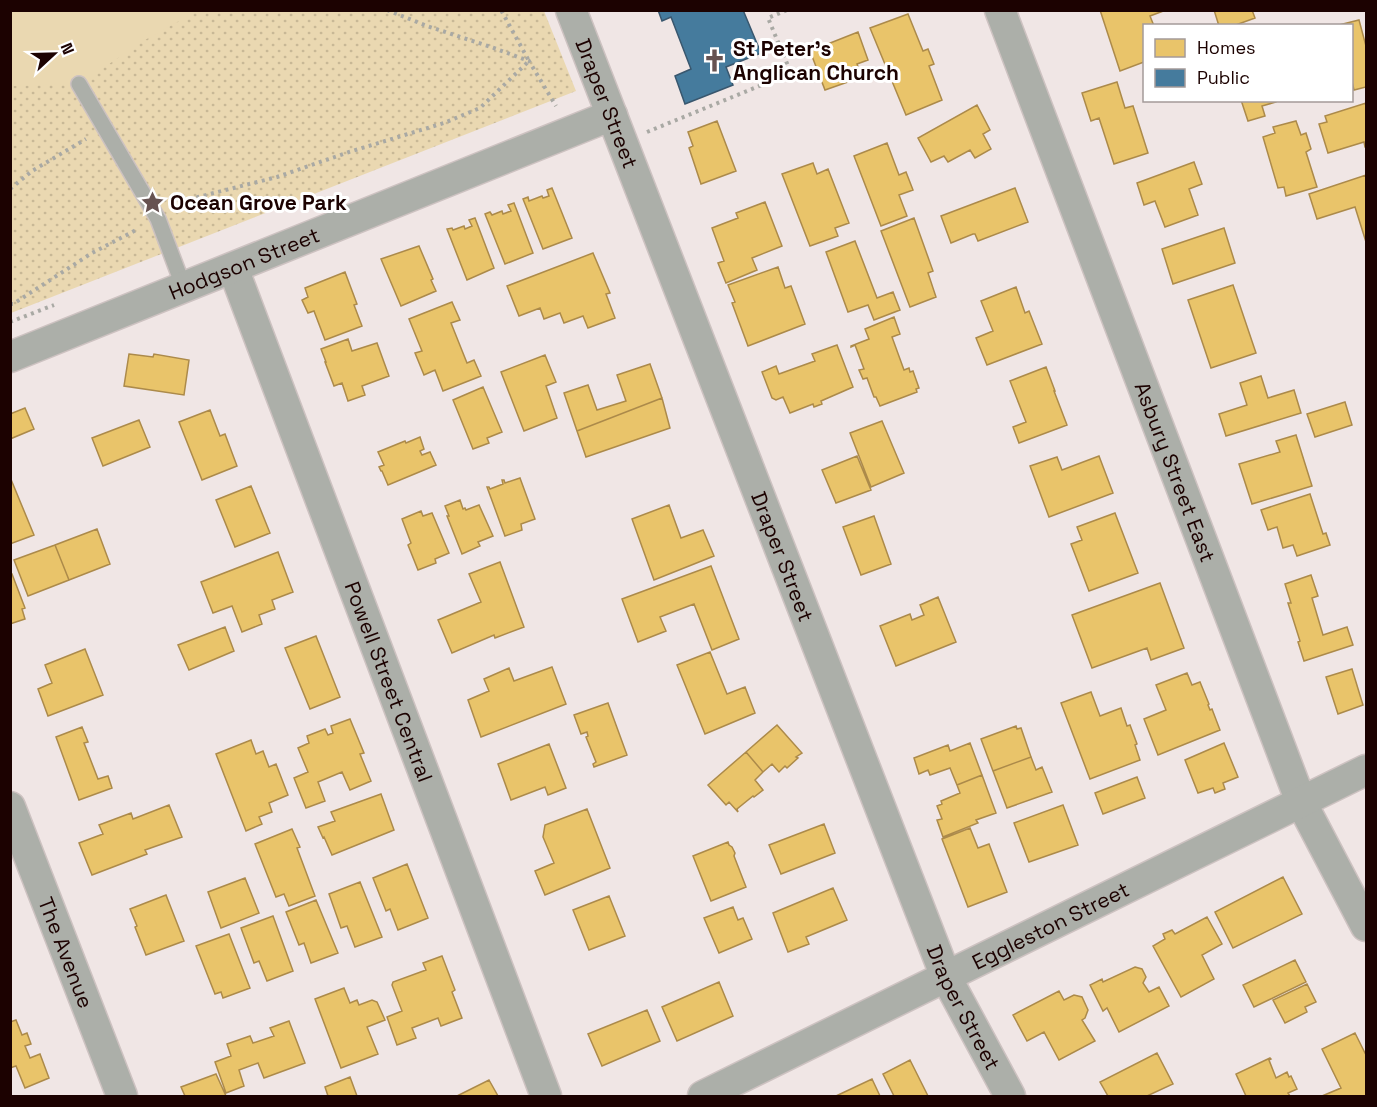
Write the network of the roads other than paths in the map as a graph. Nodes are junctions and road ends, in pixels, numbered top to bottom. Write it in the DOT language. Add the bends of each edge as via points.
graph roads {
  1 [pos="571,10"];
  2 [pos="1000,10"];
  3 [pos="80,84"];
  4 [pos="612,116"];
  5 [pos="233,268"];
  6 [pos="184,288"];
  7 [pos="10,357"];
  8 [pos="1366,770"];
  9 [pos="1301,802"];
  10 [pos="10,807"];
  11 [pos="1366,926"];
  12 [pos="946,977"];
  13 [pos="122,1096"];
  14 [pos="546,1096"];
  15 [pos="703,1096"];
  16 [pos="1010,1096"];
  1 -- 4 [label="street, Draper Street"];
  2 -- 9 [label="street, Asbury Street East"];
  3 -- 6 [label="lane" via="158,219"];
  4 -- 5 [label="street, Hodgson Street"];
  4 -- 12 [label="street, Draper Street"];
  5 -- 6 [label="street, Hodgson Street"];
  5 -- 14 [label="street, Powell Street Central"];
  6 -- 7 [label="street, Hodgson Street"];
  8 -- 9 [label="street, Eggleston Street"];
  9 -- 11 [label="street, Asbury Street East"];
  9 -- 12 [label="street, Eggleston Street"];
  10 -- 13 [label="street, The Avenue"];
  12 -- 15 [label="street, Eggleston Street"];
  12 -- 16 [label="street, Draper Street"];
}
